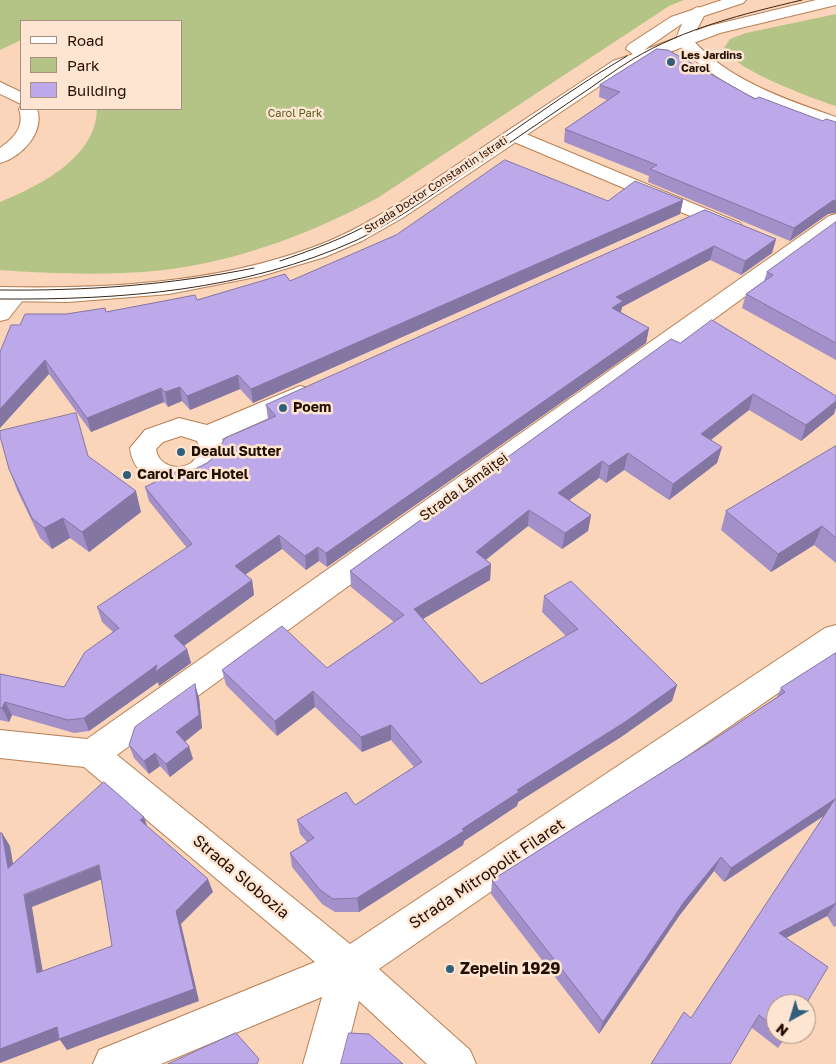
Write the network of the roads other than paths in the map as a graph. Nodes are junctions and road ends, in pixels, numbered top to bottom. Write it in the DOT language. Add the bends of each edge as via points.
graph roads {
  1 [pos="738,0"];
  2 [pos="836,0"];
  3 [pos="698,12"];
  4 [pos="684,40"];
  5 [pos="619,65"];
  6 [pos="0,87"];
  7 [pos="20,99"];
  8 [pos="28,110"];
  9 [pos="836,123"];
  10 [pos="514,134"];
  11 [pos="0,157"];
  12 [pos="702,214"];
  13 [pos="836,220"];
  14 [pos="679,224"];
  15 [pos="746,233"];
  16 [pos="8,295"];
  17 [pos="0,314"];
  18 [pos="317,386"];
  19 [pos="208,435"];
  20 [pos="836,637"];
  21 [pos="0,744"];
  22 [pos="92,754"];
  23 [pos="349,967"];
  24 [pos="113,1064"];
  25 [pos="323,1064"];
  26 [pos="456,1064"];
  1 -- 3 [label="street, Strada Doctor Constantin Istrati"];
  2 -- 4 [label="street, Strada Doctor Constantin Istrati" via="743,21"];
  3 -- 4 [label="street"];
  3 -- 5 [label="street, Strada Doctor Constantin Istrati" via="654,33"];
  4 -- 5 [label="street, Strada Doctor Constantin Istrati"];
  4 -- 9 [label="street" via="695,52 749,87"];
  5 -- 10 [label="street, Strada Doctor Constantin Istrati"];
  6 -- 7 [label="street"];
  8 -- 11 [label="street" via="30,126 24,136"];
  10 -- 12 [label="street"];
  10 -- 16 [label="street, Strada Doctor Constantin Istrati" via="372,229 338,246 296,260 236,276 169,287 68,295"];
  12 -- 14 [label="street"];
  12 -- 15 [label="street"];
  13 -- 22 [label="street, Strada Lămâiței" via="782,248"];
  16 -- 17 [label="street"];
  18 -- 19 [label="street"];
  20 -- 23 [label="street, Strada Mitropolit Filaret"];
  21 -- 22 [label="street"];
  22 -- 23 [label="street, Strada Slobozia"];
  23 -- 24 [label="street, Strada Mitropolit Filaret"];
  23 -- 25 [label="street"];
  23 -- 26 [label="street, Strada Slobozia"];
}
